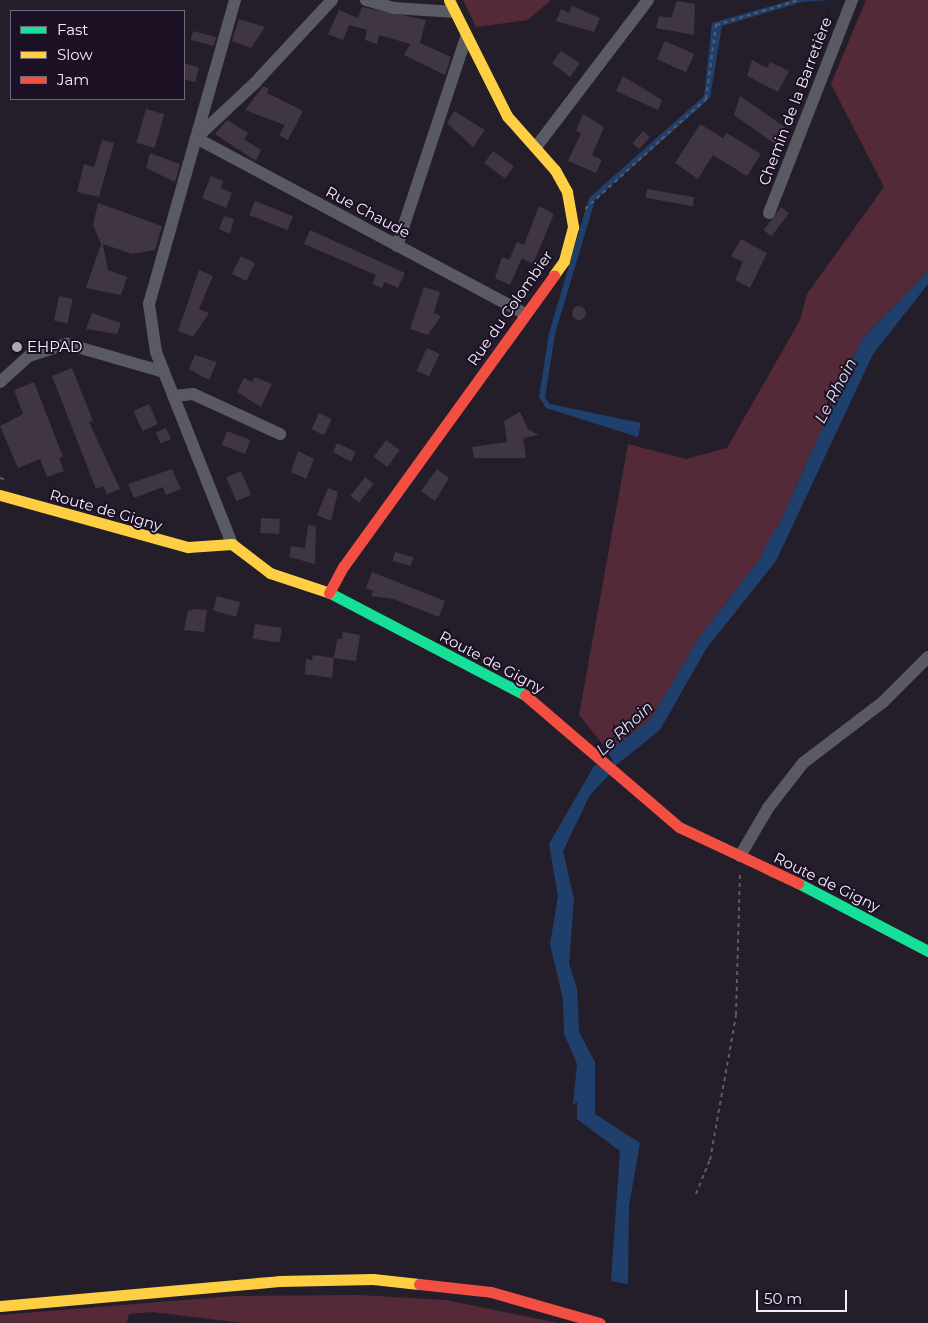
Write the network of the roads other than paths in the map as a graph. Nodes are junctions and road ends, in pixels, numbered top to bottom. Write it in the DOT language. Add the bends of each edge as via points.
graph roads {
  1 [pos="235,0"];
  2 [pos="332,0"];
  3 [pos="366,0"];
  4 [pos="449,0"];
  5 [pos="648,0"];
  6 [pos="852,0"];
  7 [pos="454,12"];
  8 [pos="466,37"];
  9 [pos="196,138"];
  10 [pos="536,147"];
  11 [pos="769,213"];
  12 [pos="397,246"];
  13 [pos="525,314"];
  14 [pos="164,372"];
  15 [pos="0,382"];
  16 [pos="174,396"];
  17 [pos="280,434"];
  18 [pos="0,494"];
  19 [pos="232,544"];
  20 [pos="330,593"];
  21 [pos="928,657"];
  22 [pos="740,856"];
  23 [pos="928,951"];
  24 [pos="0,1306"];
  25 [pos="600,1323"];
  1 -- 9 [label="street"];
  2 -- 9 [label="street" via="255,83"];
  3 -- 7 [label="street" via="394,8"];
  4 -- 7 [label="main road, Rue du Colombier"];
  5 -- 10 [label="street"];
  6 -- 11 [label="street, Chemin de la Barretière"];
  7 -- 8 [label="main road, Rue du Colombier"];
  8 -- 10 [label="main road, Rue du Colombier" via="507,116"];
  8 -- 12 [label="street"];
  9 -- 12 [label="street, Rue Chaude"];
  9 -- 14 [label="street" via="149,304"];
  10 -- 13 [label="main road, Rue du Colombier" via="567,192 573,228 564,261"];
  12 -- 13 [label="street, Rue Chaude"];
  13 -- 20 [label="main road, Rue du Colombier" via="343,568"];
  14 -- 15 [label="street" via="67,344 29,356"];
  14 -- 16 [label="street"];
  16 -- 17 [label="street" via="193,394"];
  16 -- 19 [label="street"];
  18 -- 19 [label="main road, Route de Gigny" via="132,536 188,547"];
  19 -- 20 [label="main road, Route de Gigny" via="270,574"];
  20 -- 22 [label="main road, Route de Gigny" via="532,699 679,827"];
  21 -- 22 [label="street" via="883,702 803,763 768,808"];
  22 -- 23 [label="main road, Route de Gigny"];
  24 -- 25 [label="main road" via="279,1281 373,1279 491,1292"];
}
